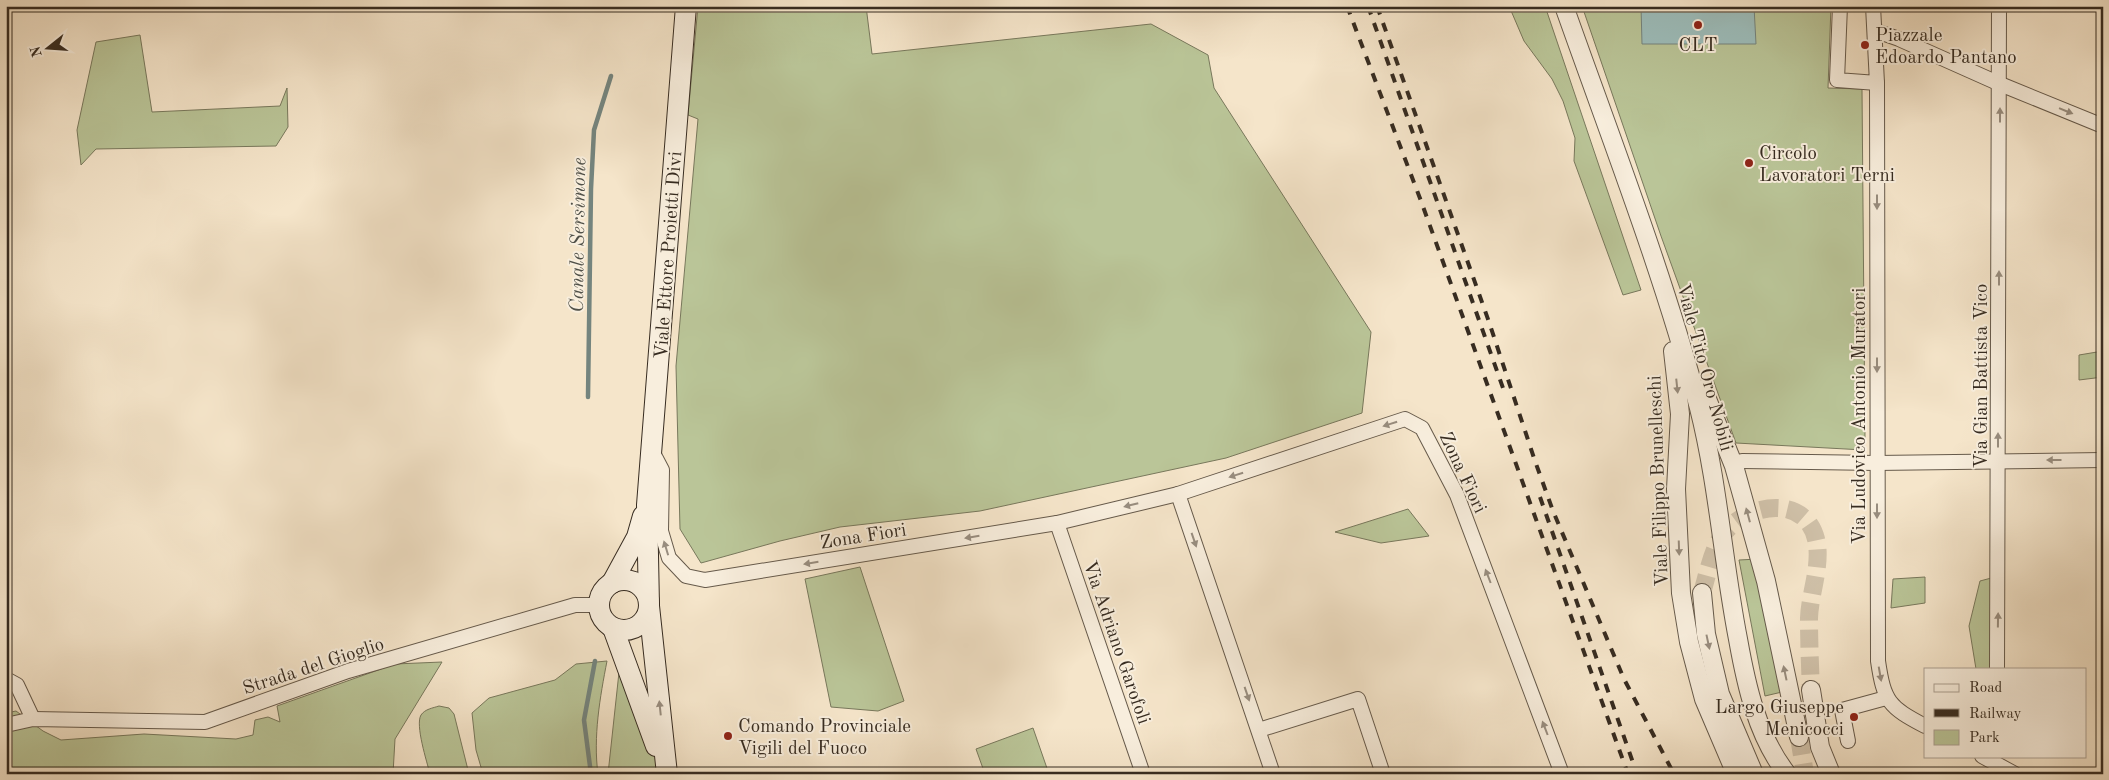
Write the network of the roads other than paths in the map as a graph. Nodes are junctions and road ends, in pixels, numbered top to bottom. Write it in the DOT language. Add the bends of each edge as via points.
graph roads {
  1 [pos="686,6"];
  2 [pos="1564,6"];
  3 [pos="1840,6"];
  4 [pos="1873,6"];
  5 [pos="1999,6"];
  6 [pos="1876,31"];
  7 [pos="1877,83"];
  8 [pos="2000,84"];
  9 [pos="2103,126"];
  10 [pos="1668,303"];
  11 [pos="651,450"];
  12 [pos="1998,460"];
  13 [pos="2103,460"];
  14 [pos="1742,461"];
  15 [pos="1876,462"];
  16 [pos="1178,494"];
  17 [pos="647,505"];
  18 [pos="1057,523"];
  19 [pos="612,583"];
  20 [pos="1702,593"];
  21 [pos="599,605"];
  22 [pos="649,606"];
  23 [pos="613,628"];
  24 [pos="1998,668"];
  25 [pos="6,679"];
  26 [pos="1811,690"];
  27 [pos="1886,698"];
  28 [pos="33,719"];
  29 [pos="6,725"];
  30 [pos="1924,725"];
  31 [pos="1259,730"];
  32 [pos="1798,738"];
  33 [pos="1848,741"];
  34 [pos="1996,760"];
  35 [pos="666,774"];
  36 [pos="1143,774"];
  37 [pos="1273,774"];
  38 [pos="1383,774"];
  39 [pos="1562,774"];
  40 [pos="1736,774"];
  41 [pos="1754,774"];
  42 [pos="1787,774"];
  43 [pos="1830,774"];
  44 [pos="2015,774"];
  1 -- 11 [label="main road, Viale Ettore Proietti Divi"];
  2 -- 10 [label="street, Viale Tito Oro Nobili"];
  3 -- 7 [label="street" via="1837,80"];
  4 -- 6 [label="street"];
  5 -- 8 [label="street, Via Gian Battista Vico"];
  6 -- 7 [label="street"];
  6 -- 8 [label="street"];
  7 -- 15 [label="street, Via Ludovico Antonio Muratori, one-way"];
  8 -- 9 [label="street, one-way"];
  12 -- 8 [label="street, Via Gian Battista Vico, one-way"];
  32 -- 10 [label="street, one-way" via="1766,581 1734,466"];
  10 -- 40 [label="street, Viale Filippo Brunelleschi, one-way" via="1680,414 1676,489 1681,593 1689,642 1704,699"];
  10 -- 42 [label="street, Viale Tito Oro Nobili" via="1708,451 1745,677 1756,715"];
  11 -- 17 [label="main road, Viale Ettore Proietti Divi"];
  18 -- 11 [label="street, Zona Fiori, one-way" via="705,580 686,576 669,558 661,531 662,470"];
  13 -- 12 [label="street, one-way"];
  12 -- 15 [label="street"];
  24 -- 12 [label="street, Via Gian Battista Vico, one-way"];
  14 -- 15 [label="street"];
  15 -- 27 [label="street, Via Ludovico Antonio Muratori, one-way" via="1878,661"];
  16 -- 18 [label="street, Zona Fiori, one-way"];
  16 -- 31 [label="street, one-way"];
  39 -- 16 [label="street, Zona Fiori, one-way" via="1457,495 1422,428 1405,419"];
  17 -- 19 [label="main road, Viale Ettore Proietti Divi" via="636,537"];
  17 -- 22 [label="main road, Viale Ettore Proietti Divi"];
  18 -- 36 [label="street, Via Adriano Garofoli"];
  19 -- 21 [label="main road, Viale Ettore Proietti Divi" via="602,592"];
  19 -- 22 [label="main road, Viale Ettore Proietti Divi" via="626,580 640,586"];
  20 -- 41 [label="street, one-way" via="1706,634 1720,694"];
  21 -- 23 [label="main road, Viale Ettore Proietti Divi" via="602,618"];
  21 -- 28 [label="street, Strada del Gioglio" via="575,605 348,671 204,722"];
  22 -- 23 [label="main road" via="643,622 637,627 629,630"];
  35 -- 22 [label="main road, Viale Ettore Proietti Divi, one-way"];
  23 -- 35 [label="main road, Viale Ettore Proietti Divi"];
  25 -- 28 [label="street" via="17,685"];
  26 -- 43 [label="street" via="1820,747"];
  27 -- 30 [label="street" via="1900,713"];
  27 -- 33 [label="street" via="1842,710"];
  28 -- 29 [label="street, Strada del Gioglio"];
  31 -- 37 [label="street"];
  31 -- 38 [label="street" via="1358,699"];
  34 -- 44 [label="street"];
}
